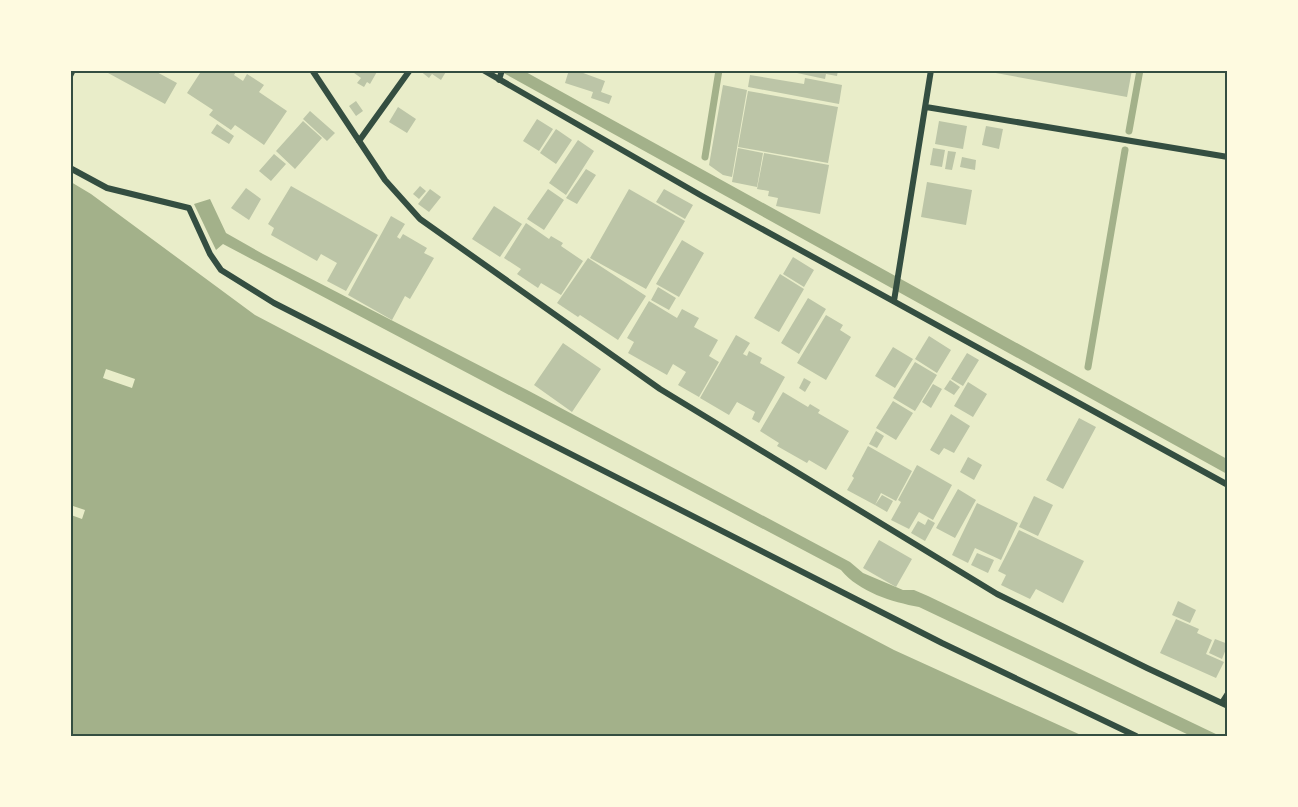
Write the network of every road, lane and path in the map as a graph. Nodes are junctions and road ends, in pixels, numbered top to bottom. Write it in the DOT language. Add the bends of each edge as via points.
graph roads {
  1 [pos="73,70"];
  2 [pos="312,70"];
  3 [pos="410,70"];
  4 [pos="483,70"];
  5 [pos="932,70"];
  6 [pos="501,75"];
  7 [pos="70,76"];
  8 [pos="926,107"];
  9 [pos="359,141"];
  10 [pos="1227,157"];
  11 [pos="70,168"];
  12 [pos="895,298"];
  13 [pos="1227,485"];
  14 [pos="1227,692"];
  15 [pos="1224,704"];
  16 [pos="1136,736"];
  1 -- 7 [label="street"];
  2 -- 9 [label="street"];
  3 -- 9 [label="street"];
  4 -- 6 [label="street"];
  5 -- 8 [label="street"];
  6 -- 12 [label="street"];
  8 -- 10 [label="street"];
  8 -- 12 [label="street"];
  9 -- 15 [label="street" via="385,180 420,219 660,389 997,594"];
  11 -- 16 [label="street" via="107,188 189,208 221,270 274,303 942,643"];
  12 -- 13 [label="street"];
  14 -- 15 [label="lane"];
}
